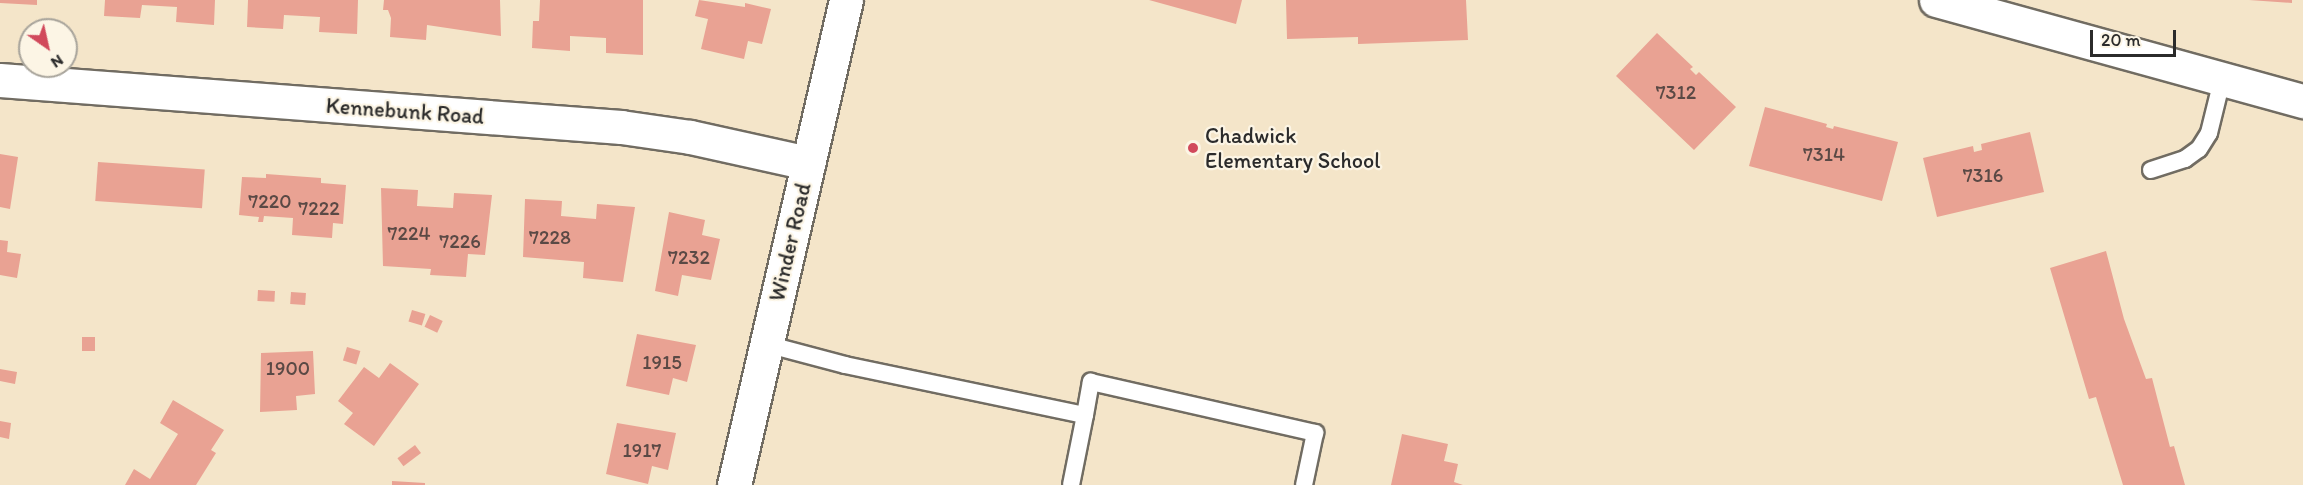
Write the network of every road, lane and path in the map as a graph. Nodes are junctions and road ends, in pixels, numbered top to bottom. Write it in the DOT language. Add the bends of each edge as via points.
graph roads {
  1 [pos="846,0"];
  2 [pos="1936,0"];
  3 [pos="0,80"];
  4 [pos="2222,80"];
  5 [pos="2303,101"];
  6 [pos="808,163"];
  7 [pos="2151,170"];
  8 [pos="766,344"];
  9 [pos="1084,415"];
  10 [pos="734,485"];
  11 [pos="1071,485"];
  12 [pos="1304,485"];
  1 -- 6 [label="street, Winder Road"];
  2 -- 4 [label="street"];
  3 -- 6 [label="street, Kennebunk Road" via="621,127 690,137"];
  4 -- 5 [label="street"];
  4 -- 7 [label="lane" via="2209,133 2199,149 2185,159"];
  6 -- 8 [label="street, Winder Road"];
  8 -- 9 [label="lane" via="845,365"];
  8 -- 10 [label="street, Winder Road"];
  9 -- 11 [label="lane"];
  9 -- 12 [label="lane" via="1091,382 1315,433"];
}
